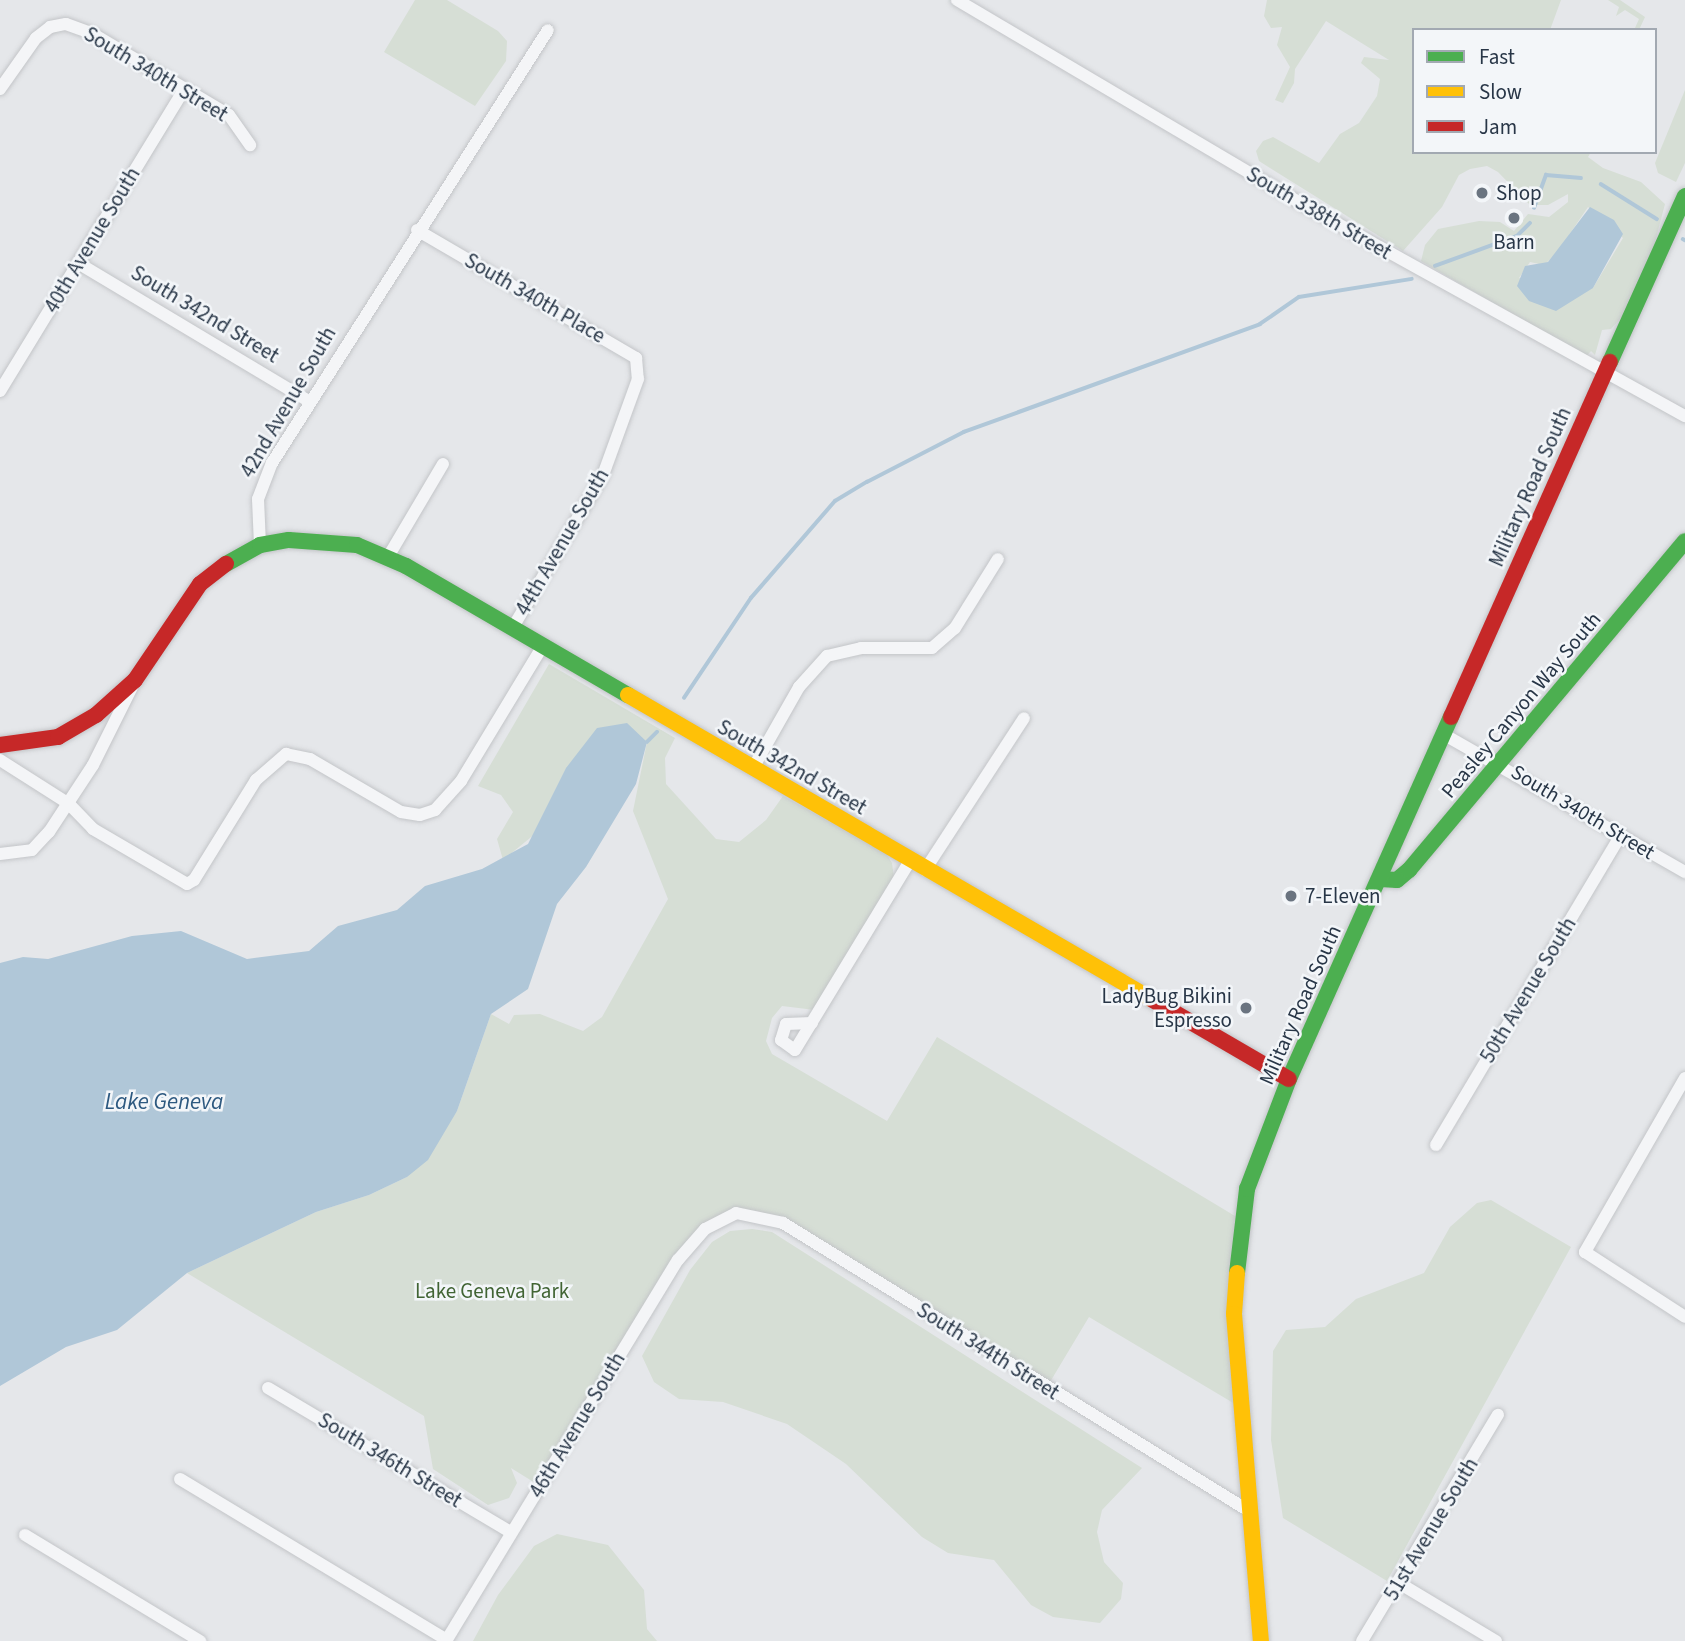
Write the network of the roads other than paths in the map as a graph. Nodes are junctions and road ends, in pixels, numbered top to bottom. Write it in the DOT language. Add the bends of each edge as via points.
graph roads {
  1 [pos="957,0"];
  2 [pos="548,30"];
  3 [pos="0,89"];
  4 [pos="184,89"];
  5 [pos="250,145"];
  6 [pos="1685,196"];
  7 [pos="417,230"];
  8 [pos="78,263"];
  9 [pos="1604,374"];
  10 [pos="638,376"];
  11 [pos="0,391"];
  12 [pos="310,402"];
  13 [pos="1685,416"];
  14 [pos="443,464"];
  15 [pos="1685,541"];
  16 [pos="260,545"];
  17 [pos="388,557"];
  18 [pos="998,559"];
  19 [pos="512,629"];
  20 [pos="542,648"];
  21 [pos="135,680"];
  22 [pos="1024,718"];
  23 [pos="1443,734"];
  24 [pos="0,745"];
  25 [pos="0,760"];
  26 [pos="1500,763"];
  27 [pos="752,768"];
  28 [pos="69,804"];
  29 [pos="1621,835"];
  30 [pos="0,854"];
  31 [pos="909,861"];
  32 [pos="925,870"];
  33 [pos="1685,872"];
  34 [pos="1380,878"];
  35 [pos="811,1023"];
  36 [pos="1685,1078"];
  37 [pos="1289,1079"];
  38 [pos="1436,1146"];
  39 [pos="721,1219"];
  40 [pos="1685,1317"];
  41 [pos="268,1388"];
  42 [pos="1498,1415"];
  43 [pos="180,1479"];
  44 [pos="1250,1511"];
  45 [pos="511,1532"];
  46 [pos="25,1535"];
  47 [pos="1399,1583"];
  48 [pos="447,1640"];
  49 [pos="200,1641"];
  50 [pos="1261,1641"];
  51 [pos="1362,1641"];
  52 [pos="1496,1641"];
  1 -- 9 [label="street, South 338th Street" via="1302,204"];
  2 -- 7 [label="street, 42nd Avenue South"];
  3 -- 4 [label="street, South 340th Street" via="28,47 50,27 66,24 86,31"];
  4 -- 5 [label="street, South 340th Street" via="234,120"];
  4 -- 8 [label="street, 40th Avenue South"];
  6 -- 9 [label="street, Military Road South"];
  7 -- 10 [label="street, South 340th Place" via="636,358"];
  7 -- 12 [label="street, 42nd Avenue South"];
  8 -- 11 [label="street, 40th Avenue South"];
  8 -- 12 [label="street, South 342nd Street"];
  9 -- 13 [label="street, South 338th Street"];
  9 -- 23 [label="street, Military Road South"];
  10 -- 19 [label="street, 44th Avenue South" via="603,475"];
  12 -- 16 [label="street, 42nd Avenue South" via="261,488 257,509"];
  14 -- 17 [label="street"];
  15 -- 26 [label="street, Peasley Canyon Way South"];
  16 -- 17 [label="street, South 342nd Street" via="335,541"];
  16 -- 21 [label="street" via="227,561 200,584"];
  17 -- 19 [label="street, South 342nd Street"];
  18 -- 27 [label="street" via="945,640 917,651 861,648 827,656 812,671"];
  19 -- 20 [label="street, South 342nd Street"];
  20 -- 27 [label="street, South 342nd Street"];
  20 -- 28 [label="street, 44th Avenue South" via="455,790 430,813 401,811 310,759 286,754 256,780 194,880 187,884 93,829"];
  21 -- 24 [label="street" via="71,732 42,741"];
  21 -- 28 [label="street"];
  22 -- 32 [label="street"];
  23 -- 26 [label="street, South 340th Street"];
  23 -- 34 [label="street, Military Road South"];
  25 -- 28 [label="street"];
  26 -- 29 [label="street, South 340th Street"];
  26 -- 34 [label="street, Peasley Canyon Way South" via="1404,876"];
  27 -- 31 [label="street, South 342nd Street"];
  28 -- 30 [label="street" via="32,850"];
  29 -- 33 [label="street, South 340th Street"];
  29 -- 38 [label="street, 50th Avenue South"];
  31 -- 32 [label="street, South 342nd Street"];
  31 -- 35 [label="street"];
  32 -- 37 [label="street, South 342nd Street"];
  34 -- 37 [label="street, Military Road South"];
  36 -- 40 [label="street" via="1585,1252"];
  37 -- 44 [label="street, Military Road South" via="1256,1160 1236,1250 1234,1314"];
  39 -- 44 [label="street, South 344th Street" via="736,1213 754,1214 783,1223"];
  39 -- 45 [label="street, 46th Avenue South" via="678,1260"];
  41 -- 45 [label="street, South 346th Street"];
  42 -- 47 [label="street, 51st Avenue South"];
  43 -- 48 [label="street"];
  44 -- 50 [label="street, Military Road South"];
  45 -- 48 [label="street, 46th Avenue South"];
  46 -- 49 [label="street"];
  47 -- 51 [label="street, 51st Avenue South"];
  47 -- 52 [label="street"];
}
